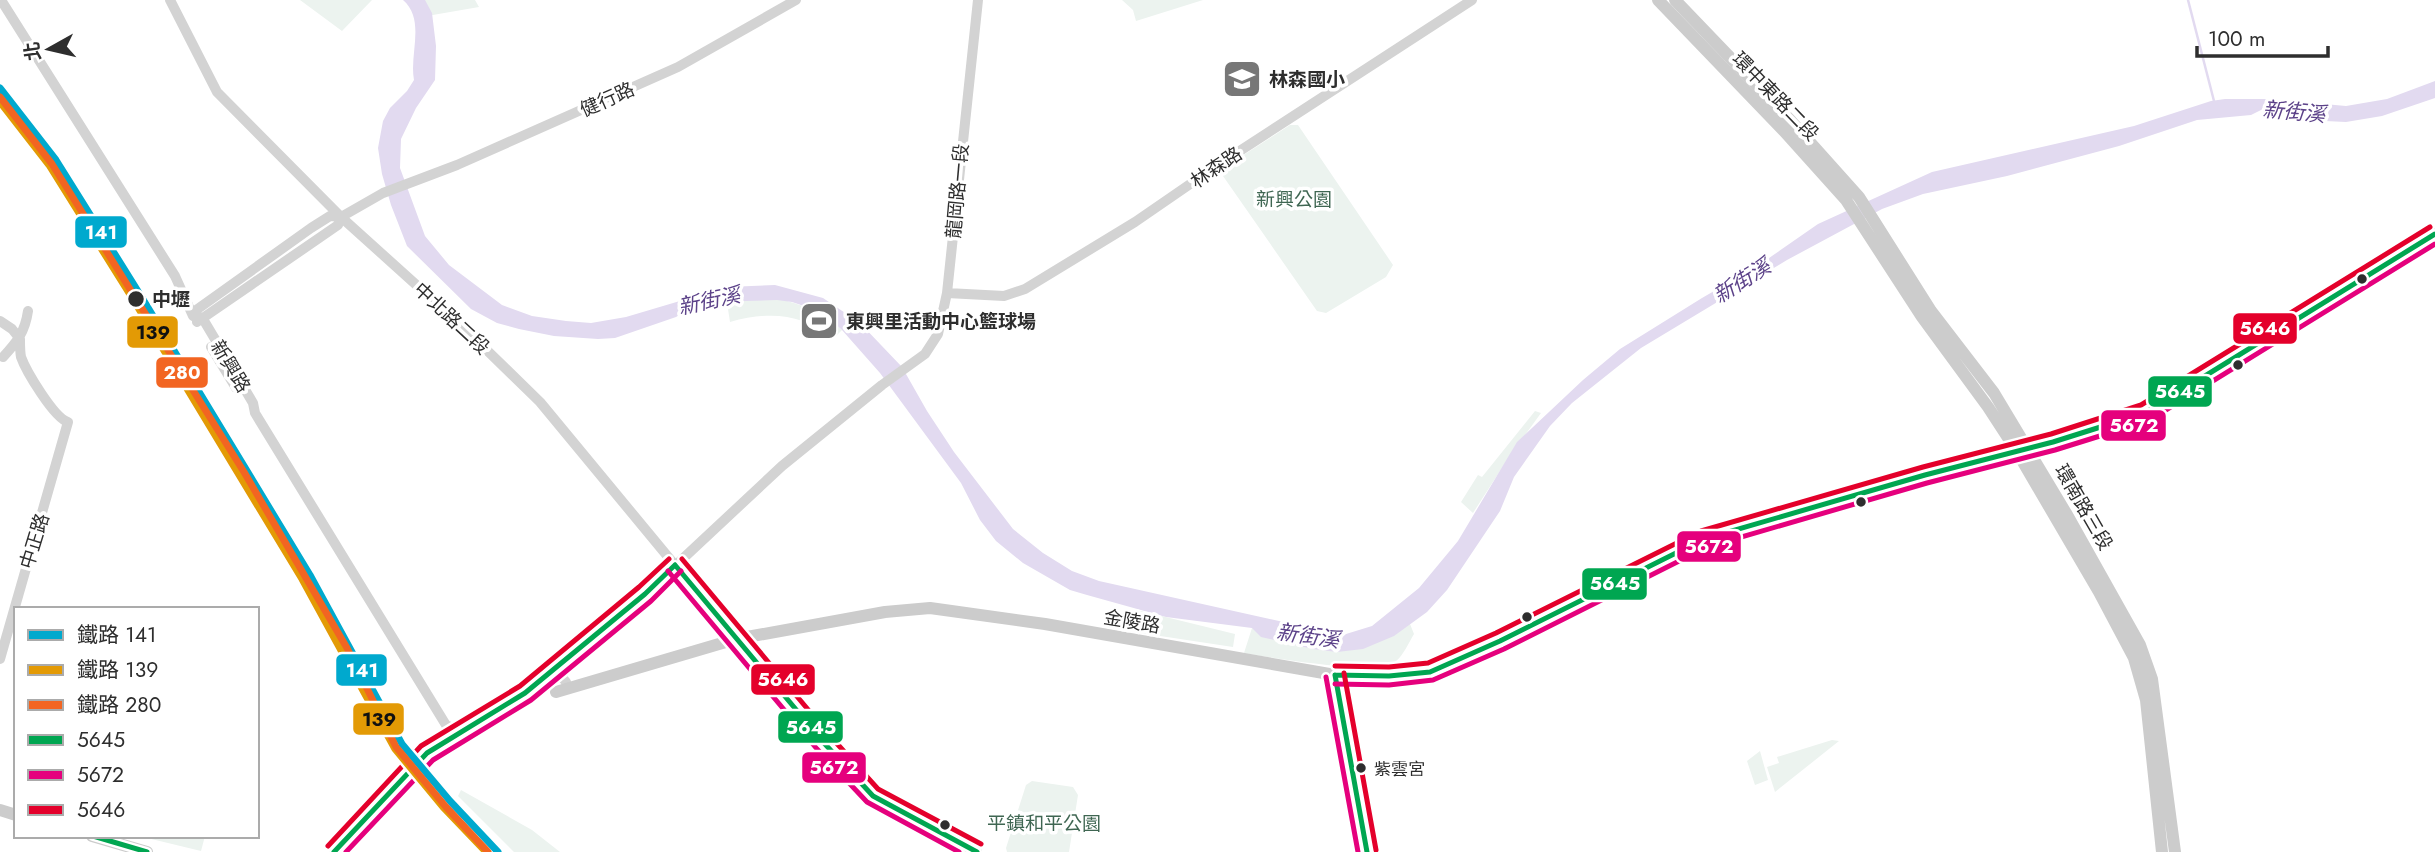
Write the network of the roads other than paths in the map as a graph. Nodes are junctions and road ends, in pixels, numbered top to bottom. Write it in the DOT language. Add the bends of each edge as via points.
graph roads {
  1 [pos="1,0"];
  2 [pos="170,0"];
  3 [pos="796,0"];
  4 [pos="978,0"];
  5 [pos="1472,0"];
  6 [pos="1658,0"];
  7 [pos="1675,0"];
  8 [pos="1852,199"];
  9 [pos="341,217"];
  10 [pos="1866,220"];
  11 [pos="103,224"];
  12 [pos="2435,234"];
  13 [pos="86,235"];
  14 [pos="947,293"];
  15 [pos="28,311"];
  16 [pos="197,318"];
  17 [pos="0,321"];
  18 [pos="20,340"];
  19 [pos="3,357"];
  20 [pos="2022,449"];
  21 [pos="675,565"];
  22 [pos="645,594"];
  23 [pos="15,607"];
  24 [pos="14,610"];
  25 [pos="736,639"];
  26 [pos="0,659"];
  27 [pos="551,665"];
  28 [pos="1335,675"];
  29 [pos="566,682"];
  30 [pos="556,692"];
  31 [pos="460,731"];
  32 [pos="390,793"];
  33 [pos="105,838"];
  34 [pos="125,841"];
  35 [pos="147,852"];
  36 [pos="334,852"];
  37 [pos="977,852"];
  38 [pos="1367,852"];
  39 [pos="2162,852"];
  40 [pos="2175,852"];
  1 -- 16 [label="street"];
  2 -- 9 [label="street, 中北路二段" via="217,92"];
  3 -- 9 [label="street, 健行路" via="678,67 386,193"];
  4 -- 14 [label="street, 龍岡路一段"];
  5 -- 14 [label="street, 林森路" via="1025,289 1004,296"];
  6 -- 8 [label="main road, 環中東路二段"];
  7 -- 8 [label="main road, 環中東路二段" via="1791,121"];
  8 -- 10 [label="main road, 環中東路二段"];
  9 -- 16 [label="street" via="330,216 311,228"];
  9 -- 21 [label="street, 中北路二段" via="540,402"];
  10 -- 20 [label="main road, 環南路三段" via="1994,393"];
  11 -- 13 [label="street"];
  12 -- 20 [label="main road, 金陵路" via="2145,413"];
  14 -- 21 [label="street, 龍岡路一段" via="938,334 925,354 782,466"];
  15 -- 18 [label="street"];
  16 -- 31 [label="street, 新興路" via="446,725"];
  17 -- 18 [label="street"];
  18 -- 19 [label="street"];
  18 -- 23 [label="street, 中正路" via="28,369 56,414 68,422"];
  20 -- 28 [label="main road, 金陵路" via="1736,528 1683,549 1430,672"];
  20 -- 39 [label="main road, 環南路三段" via="2138,668 2146,700"];
  20 -- 40 [label="main road, 環南路三段" via="2140,645 2152,679"];
  21 -- 22 [label="street"];
  21 -- 25 [label="street, 中北路二段"];
  24 -- 26 [label="street, 中正路"];
  25 -- 28 [label="main road, 金陵路" via="930,608"];
  25 -- 30 [label="main road, 金陵路"];
  25 -- 37 [label="street, 中北路二段" via="873,796"];
  27 -- 29 [label="street"];
  28 -- 38 [label="street"];
  32 -- 36 [label="street"];
  33 -- 34 [label="main road"];
  34 -- 35 [label="main road"];
}
